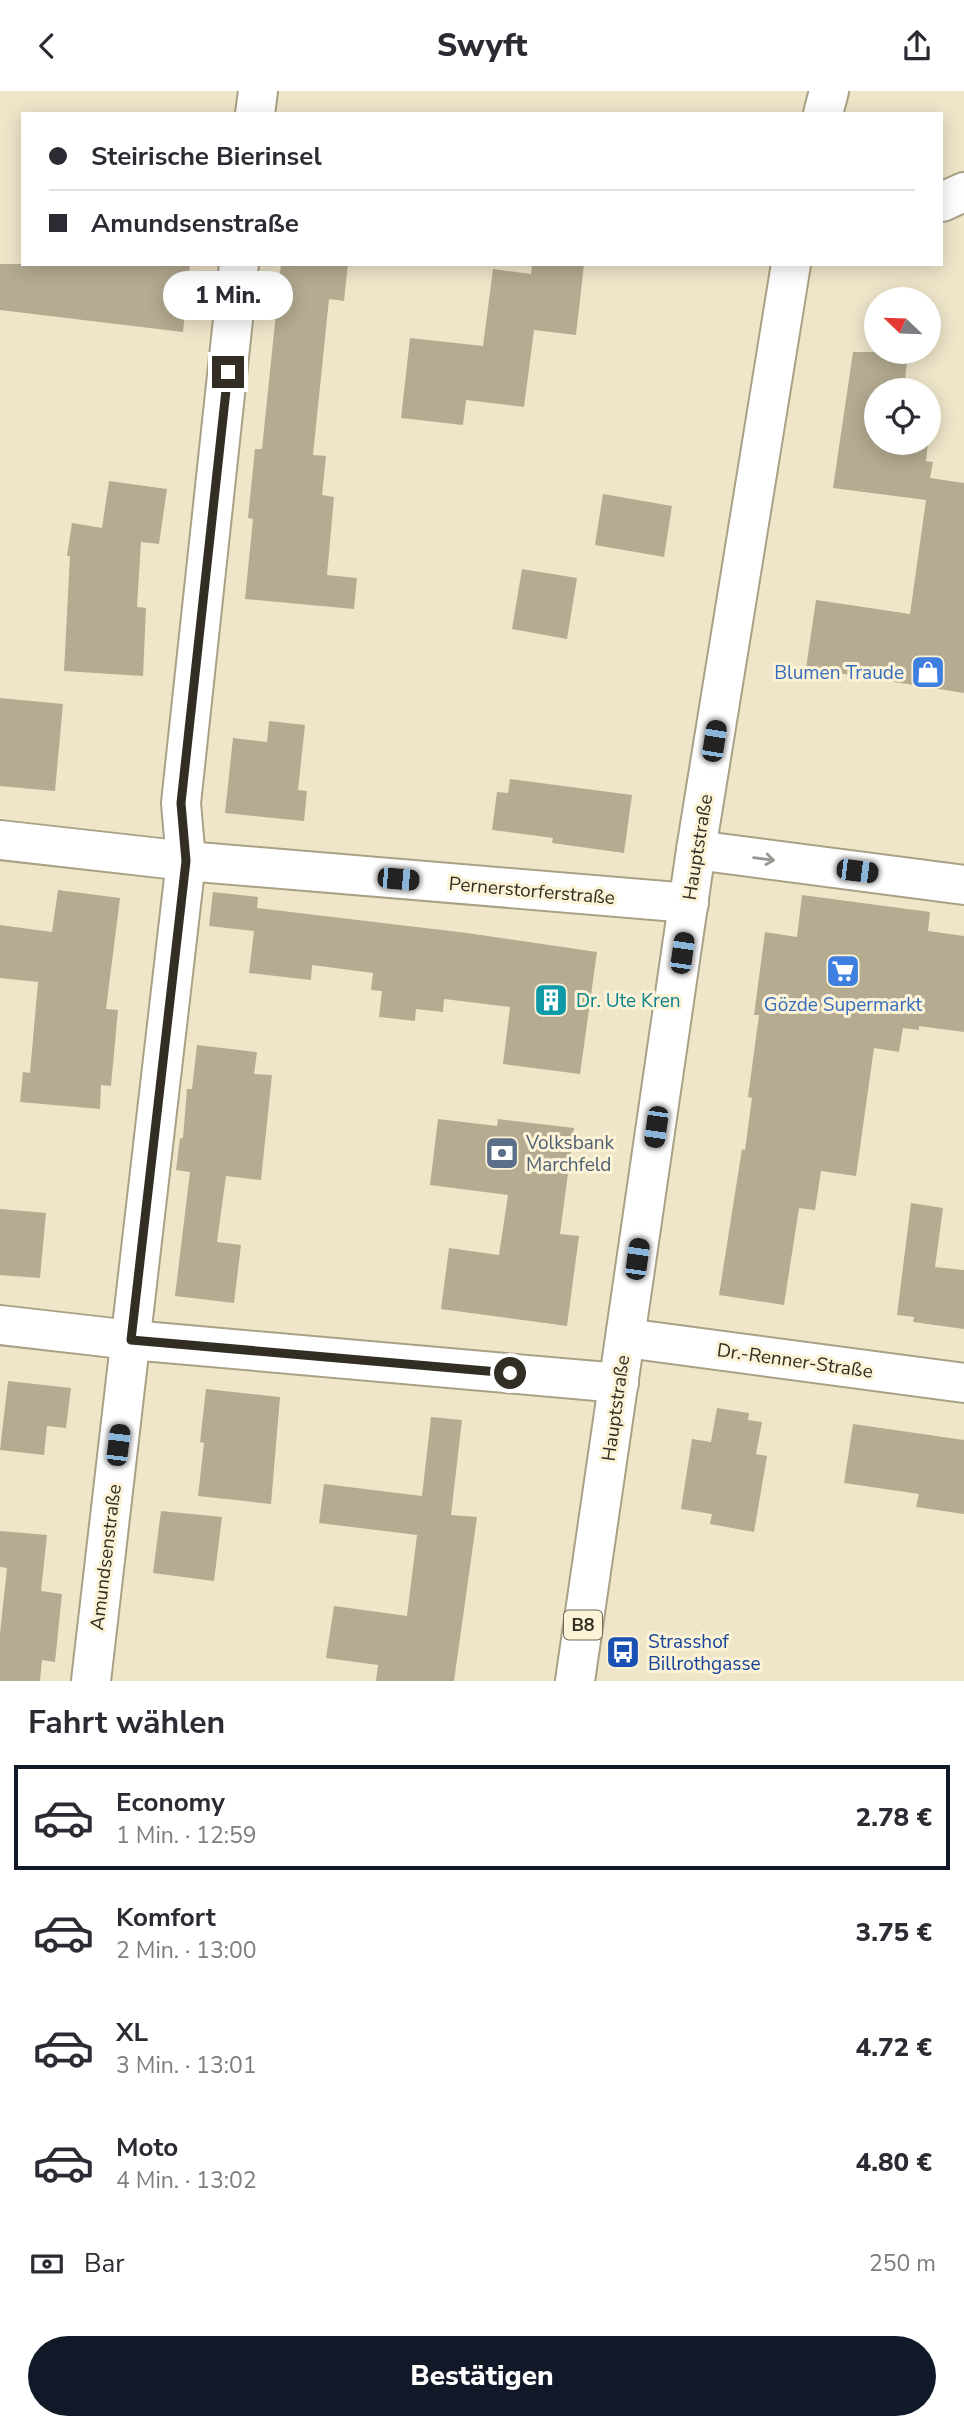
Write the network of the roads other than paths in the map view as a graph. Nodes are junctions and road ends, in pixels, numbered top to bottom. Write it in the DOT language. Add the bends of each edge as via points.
graph roads {
  1 [pos="258,91"];
  2 [pos="829,91"];
  3 [pos="255,112"];
  4 [pos="824,112"];
  5 [pos="964,193"];
  6 [pos="943,202"];
  7 [pos="239,266"];
  8 [pos="791,266"];
  9 [pos="0,840"];
  10 [pos="696,850"];
  11 [pos="186,861"];
  12 [pos="964,884"];
  13 [pos="689,903"];
  14 [pos="0,1325"];
  15 [pos="626,1338"];
  16 [pos="131,1340"];
  17 [pos="619,1383"];
  18 [pos="964,1383"];
  19 [pos="91,1681"];
  20 [pos="575,1681"];
  1 -- 3 [label="street"];
  2 -- 4 [label="street"];
  5 -- 6 [label="street"];
  7 -- 11 [label="street, Amundsenstraße" via="181,803"];
  8 -- 10 [label="street, Hauptstraße / B8"];
  9 -- 11 [label="street, Pernerstorferstraße"];
  10 -- 12 [label="street, one-way"];
  10 -- 13 [label="street, Hauptstraße / B8"];
  11 -- 13 [label="street, Pernerstorferstraße"];
  11 -- 16 [label="street, Amundsenstraße"];
  13 -- 15 [label="street, Hauptstraße / B8"];
  14 -- 16 [label="street"];
  15 -- 17 [label="street, Hauptstraße / B8"];
  15 -- 18 [label="street, Dr.-Renner-Straße"];
  16 -- 17 [label="street"];
  16 -- 19 [label="street, Amundsenstraße"];
  17 -- 20 [label="street, Hauptstraße / B8"];
}
